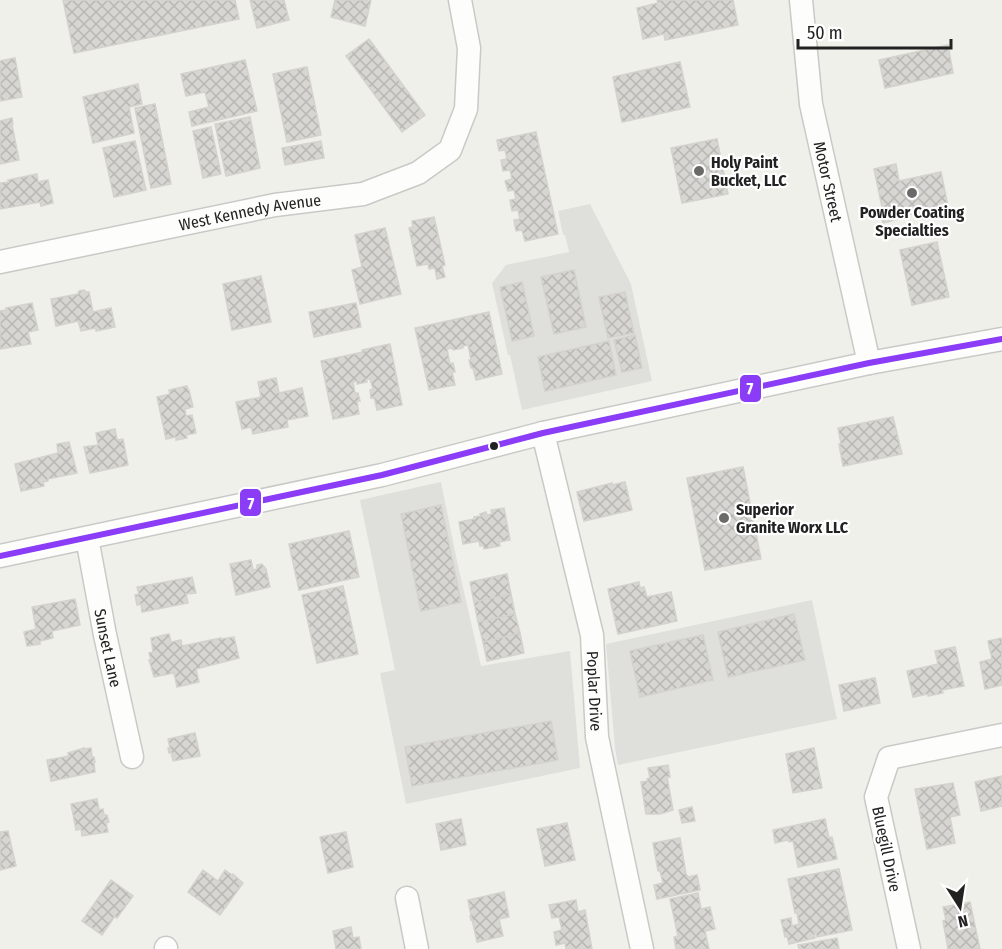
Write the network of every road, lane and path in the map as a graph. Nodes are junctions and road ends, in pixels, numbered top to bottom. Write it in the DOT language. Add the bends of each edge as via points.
graph roads {
  1 [pos="460,0"];
  2 [pos="801,0"];
  3 [pos="0,262"];
  4 [pos="1002,339"];
  5 [pos="869,363"];
  6 [pos="543,433"];
  7 [pos="87,538"];
  8 [pos="0,556"];
  9 [pos="1002,735"];
  10 [pos="132,757"];
  11 [pos="407,898"];
  12 [pos="417,949"];
  13 [pos="642,949"];
  14 [pos="909,949"];
  1 -- 3 [label="street, West Kennedy Avenue" via="469,48 466,109 450,150 418,172 363,194 275,205"];
  2 -- 5 [label="street, Motor Street" via="811,104"];
  4 -- 5 [label="street"];
  5 -- 6 [label="street"];
  6 -- 7 [label="street" via="382,475"];
  6 -- 13 [label="street, Poplar Drive" via="592,635 597,737"];
  7 -- 8 [label="street"];
  7 -- 10 [label="street, Sunset Lane"];
  9 -- 14 [label="street, Bluegill Drive" via="889,758 876,798"];
  11 -- 12 [label="street"];
}
